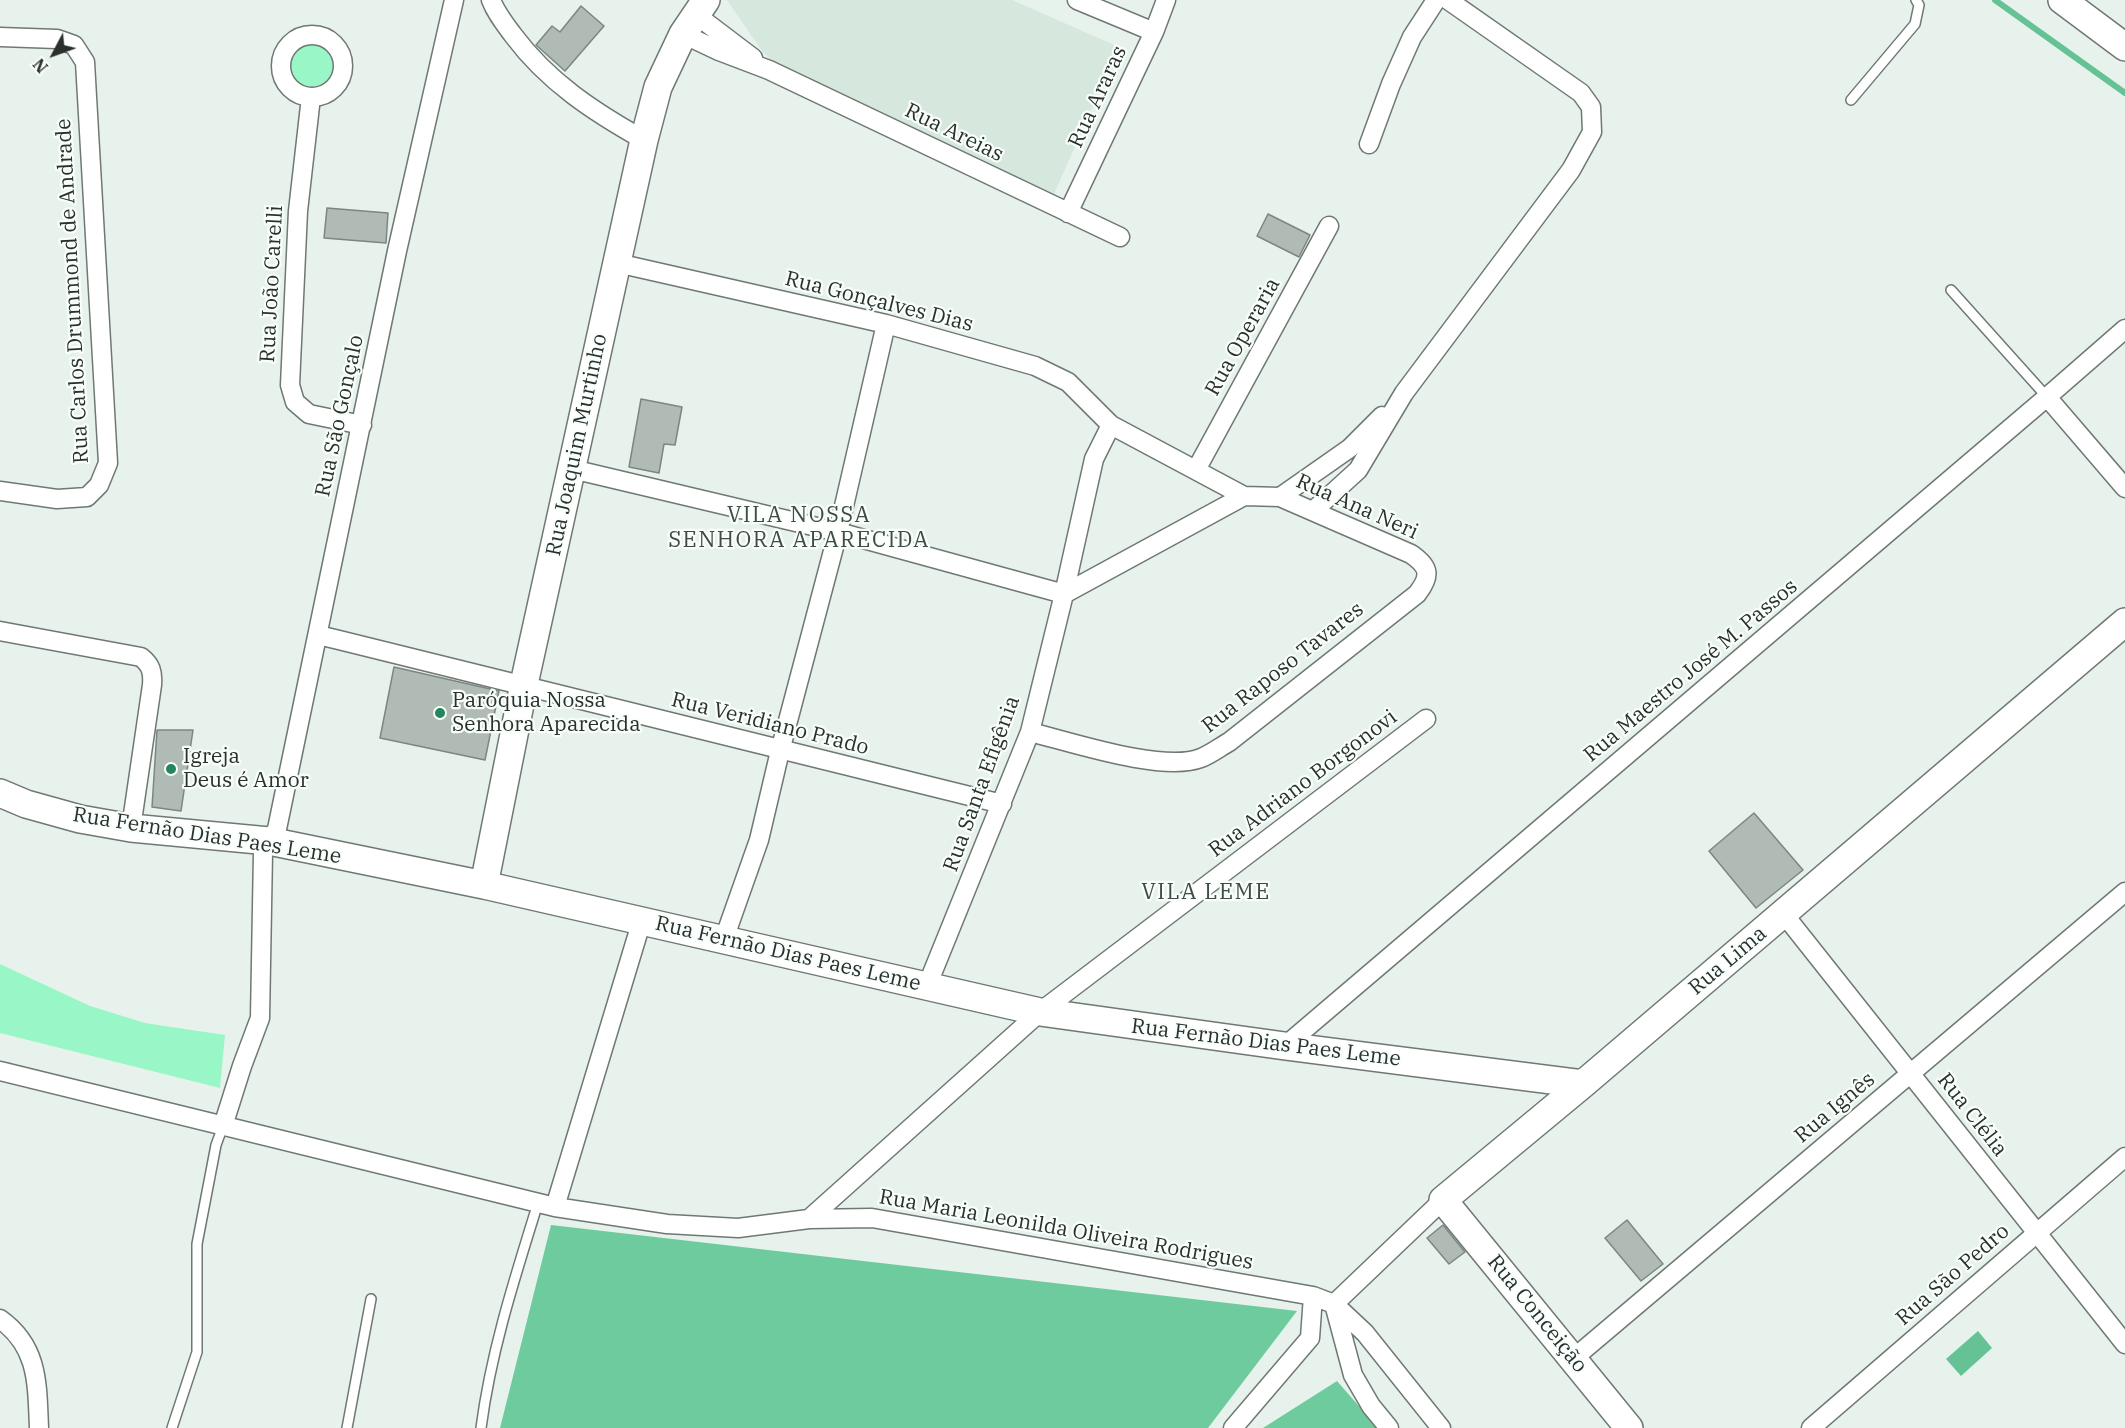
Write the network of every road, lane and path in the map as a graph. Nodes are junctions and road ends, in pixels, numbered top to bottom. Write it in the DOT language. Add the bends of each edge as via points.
graph roads {
  1 [pos="454,0"];
  2 [pos="491,0"];
  3 [pos="1077,0"];
  4 [pos="1166,0"];
  5 [pos="1436,0"];
  6 [pos="1448,0"];
  7 [pos="1916,0"];
  8 [pos="2062,0"];
  9 [pos="695,16"];
  10 [pos="1154,32"];
  11 [pos="0,38"];
  12 [pos="2125,47"];
  13 [pos="311,97"];
  14 [pos="1851,100"];
  15 [pos="644,140"];
  16 [pos="1369,144"];
  17 [pos="1068,213"];
  18 [pos="1329,226"];
  19 [pos="1120,237"];
  20 [pos="617,263"];
  21 [pos="1951,290"];
  22 [pos="886,324"];
  23 [pos="2125,329"];
  24 [pos="1404,393"];
  25 [pos="2047,397"];
  26 [pos="362,425"];
  27 [pos="1111,425"];
  28 [pos="572,469"];
  29 [pos="1196,470"];
  30 [pos="2125,488"];
  31 [pos="0,491"];
  32 [pos="1244,496"];
  33 [pos="1280,497"];
  34 [pos="1313,512"];
  35 [pos="838,531"];
  36 [pos="1064,594"];
  37 [pos="1417,594"];
  38 [pos="2123,627"];
  39 [pos="0,631"];
  40 [pos="318,635"];
  41 [pos="524,684"];
  42 [pos="1426,719"];
  43 [pos="1030,732"];
  44 [pos="780,751"];
  45 [pos="0,793"];
  46 [pos="1002,804"];
  47 [pos="131,828"];
  48 [pos="269,841"];
  49 [pos="484,885"];
  50 [pos="2125,892"];
  51 [pos="1783,914"];
  52 [pos="642,920"];
  53 [pos="724,939"];
  54 [pos="927,986"];
  55 [pos="1040,1012"];
  56 [pos="1285,1046"];
  57 [pos="0,1071"];
  58 [pos="1911,1073"];
  59 [pos="1584,1083"];
  60 [pos="223,1126"];
  61 [pos="2125,1157"];
  62 [pos="1443,1200"];
  63 [pos="547,1205"];
  64 [pos="809,1219"];
  65 [pos="2036,1232"];
  66 [pos="1313,1296"];
  67 [pos="371,1299"];
  68 [pos="1334,1304"];
  69 [pos="0,1319"];
  70 [pos="2125,1344"];
  71 [pos="1574,1358"];
  72 [pos="39,1428"];
  73 [pos="172,1428"];
  74 [pos="347,1428"];
  75 [pos="481,1428"];
  76 [pos="1233,1428"];
  77 [pos="1389,1428"];
  78 [pos="1442,1428"];
  79 [pos="1629,1428"];
  80 [pos="1811,1428"];
  1 -- 26 [label="street, Rua São Gonçalo"];
  2 -- 15 [label="street" via="528,55 556,83 598,114"];
  3 -- 10 [label="street"];
  4 -- 10 [label="street, Rua Araras"];
  5 -- 16 [label="street" via="1412,37"];
  6 -- 24 [label="street" via="1581,93 1591,107 1592,132 1571,170"];
  7 -- 14 [label="lane" via="1919,5 1915,24"];
  8 -- 12 [label="main road"];
  9 -- 15 [label="main road, Rua Joaquim Murtinho" via="658,87"];
  9 -- 17 [label="street, Rua Areias" via="719,51 769,70"];
  10 -- 17 [label="street, Rua Araras"];
  11 -- 31 [label="street, Rua Carlos Drummond de Andrade" via="57,39 74,45 85,62 108,463 99,485 87,497 57,498"];
  13 -- 26 [label="street, Rua João Carelli" via="298,211 290,385 295,402 309,414"];
  15 -- 20 [label="main road, Rua Joaquim Murtinho"];
  17 -- 19 [label="street, Rua Areias"];
  18 -- 29 [label="street, Rua Operaria"];
  20 -- 22 [label="street, Rua Gonçalves Dias"];
  20 -- 28 [label="main road, Rua Joaquim Murtinho"];
  21 -- 25 [label="lane"];
  22 -- 27 [label="street, Rua Gonçalves Dias" via="1035,366 1068,382"];
  22 -- 35 [label="street"];
  23 -- 25 [label="street, Rua Maestro José M. Passos"];
  24 -- 33 [label="street" via="1350,448"];
  24 -- 34 [label="street" via="1358,470"];
  25 -- 30 [label="street"];
  25 -- 56 [label="street, Rua Maestro José M. Passos"];
  26 -- 40 [label="street, Rua São Gonçalo"];
  27 -- 29 [label="street, Rua Ana Neri"];
  27 -- 36 [label="street, Rua Santa Efigênia" via="1094,459"];
  28 -- 35 [label="street"];
  28 -- 41 [label="main road, Rua Joaquim Murtinho"];
  29 -- 32 [label="street, Rua Ana Neri"];
  32 -- 33 [label="street, Rua Ana Neri"];
  32 -- 36 [label="street"];
  33 -- 34 [label="street, Rua Ana Neri"];
  34 -- 37 [label="street, Rua Ana Neri" via="1421,561 1427,570 1425,583"];
  35 -- 36 [label="street"];
  35 -- 44 [label="street"];
  36 -- 43 [label="street, Rua Santa Efigênia"];
  37 -- 43 [label="street, Rua Raposo Tavares" via="1229,742 1201,758 1176,763 1149,761"];
  38 -- 51 [label="main road, Rua Lima"];
  39 -- 47 [label="street" via="141,657 149,663 152,685"];
  40 -- 41 [label="street, Rua Veridiano Prado"];
  40 -- 48 [label="street, Rua São Gonçalo" via="277,829"];
  41 -- 44 [label="street, Rua Veridiano Prado"];
  41 -- 49 [label="main road, Rua Joaquim Murtinho"];
  42 -- 55 [label="street, Rua Adriano Borgonovi"];
  43 -- 46 [label="street, Rua Santa Efigênia"];
  44 -- 46 [label="street, Rua Veridiano Prado"];
  44 -- 53 [label="street" via="759,840"];
  45 -- 47 [label="main road, Rua Fernão Dias Paes Leme" via="80,819"];
  46 -- 54 [label="street, Rua Santa Efigênia"];
  47 -- 48 [label="main road, Rua Fernão Dias Paes Leme"];
  48 -- 49 [label="main road, Rua Fernão Dias Paes Leme"];
  48 -- 60 [label="street, Rua São Gonçalo" via="263,852 260,1018"];
  49 -- 52 [label="main road, Rua Fernão Dias Paes Leme"];
  50 -- 58 [label="street, Rua Ignês"];
  51 -- 58 [label="street, Rua Clélia"];
  51 -- 59 [label="main road, Rua Lima"];
  52 -- 53 [label="main road, Rua Fernão Dias Paes Leme"];
  52 -- 63 [label="street"];
  53 -- 54 [label="main road, Rua Fernão Dias Paes Leme"];
  54 -- 55 [label="main road, Rua Fernão Dias Paes Leme"];
  55 -- 56 [label="main road, Rua Fernão Dias Paes Leme"];
  55 -- 64 [label="street, Rua Adriano Borgonovi"];
  56 -- 59 [label="main road, Rua Fernão Dias Paes Leme"];
  57 -- 60 [label="street, Rua Maria Leonilda Oliveira Rodrigues"];
  58 -- 65 [label="street, Rua Clélia"];
  58 -- 71 [label="street, Rua Ignês"];
  59 -- 62 [label="main road, Rua Lima"];
  60 -- 63 [label="street, Rua Maria Leonilda Oliveira Rodrigues"];
  60 -- 73 [label="lane" via="197,1244 197,1352"];
  61 -- 65 [label="street, Rua São Pedro"];
  62 -- 68 [label="street, Rua Lima"];
  62 -- 71 [label="main road, Rua Conceição"];
  63 -- 64 [label="street, Rua Maria Leonilda Oliveira Rodrigues" via="678,1225 738,1228"];
  63 -- 75 [label="lane" via="504,1313"];
  64 -- 66 [label="street, Rua Maria Leonilda Oliveira Rodrigues" via="872,1218"];
  65 -- 70 [label="street, Rua Clélia"];
  65 -- 80 [label="street, Rua São Pedro"];
  66 -- 68 [label="street, Rua Maria Leonilda Oliveira Rodrigues"];
  66 -- 76 [label="street" via="1310,1338"];
  67 -- 74 [label="lane"];
  68 -- 77 [label="street" via="1353,1375"];
  68 -- 78 [label="street" via="1365,1333"];
  69 -- 72 [label="street" via="20,1337 35,1368"];
  71 -- 79 [label="main road, Rua Conceição"];
}
